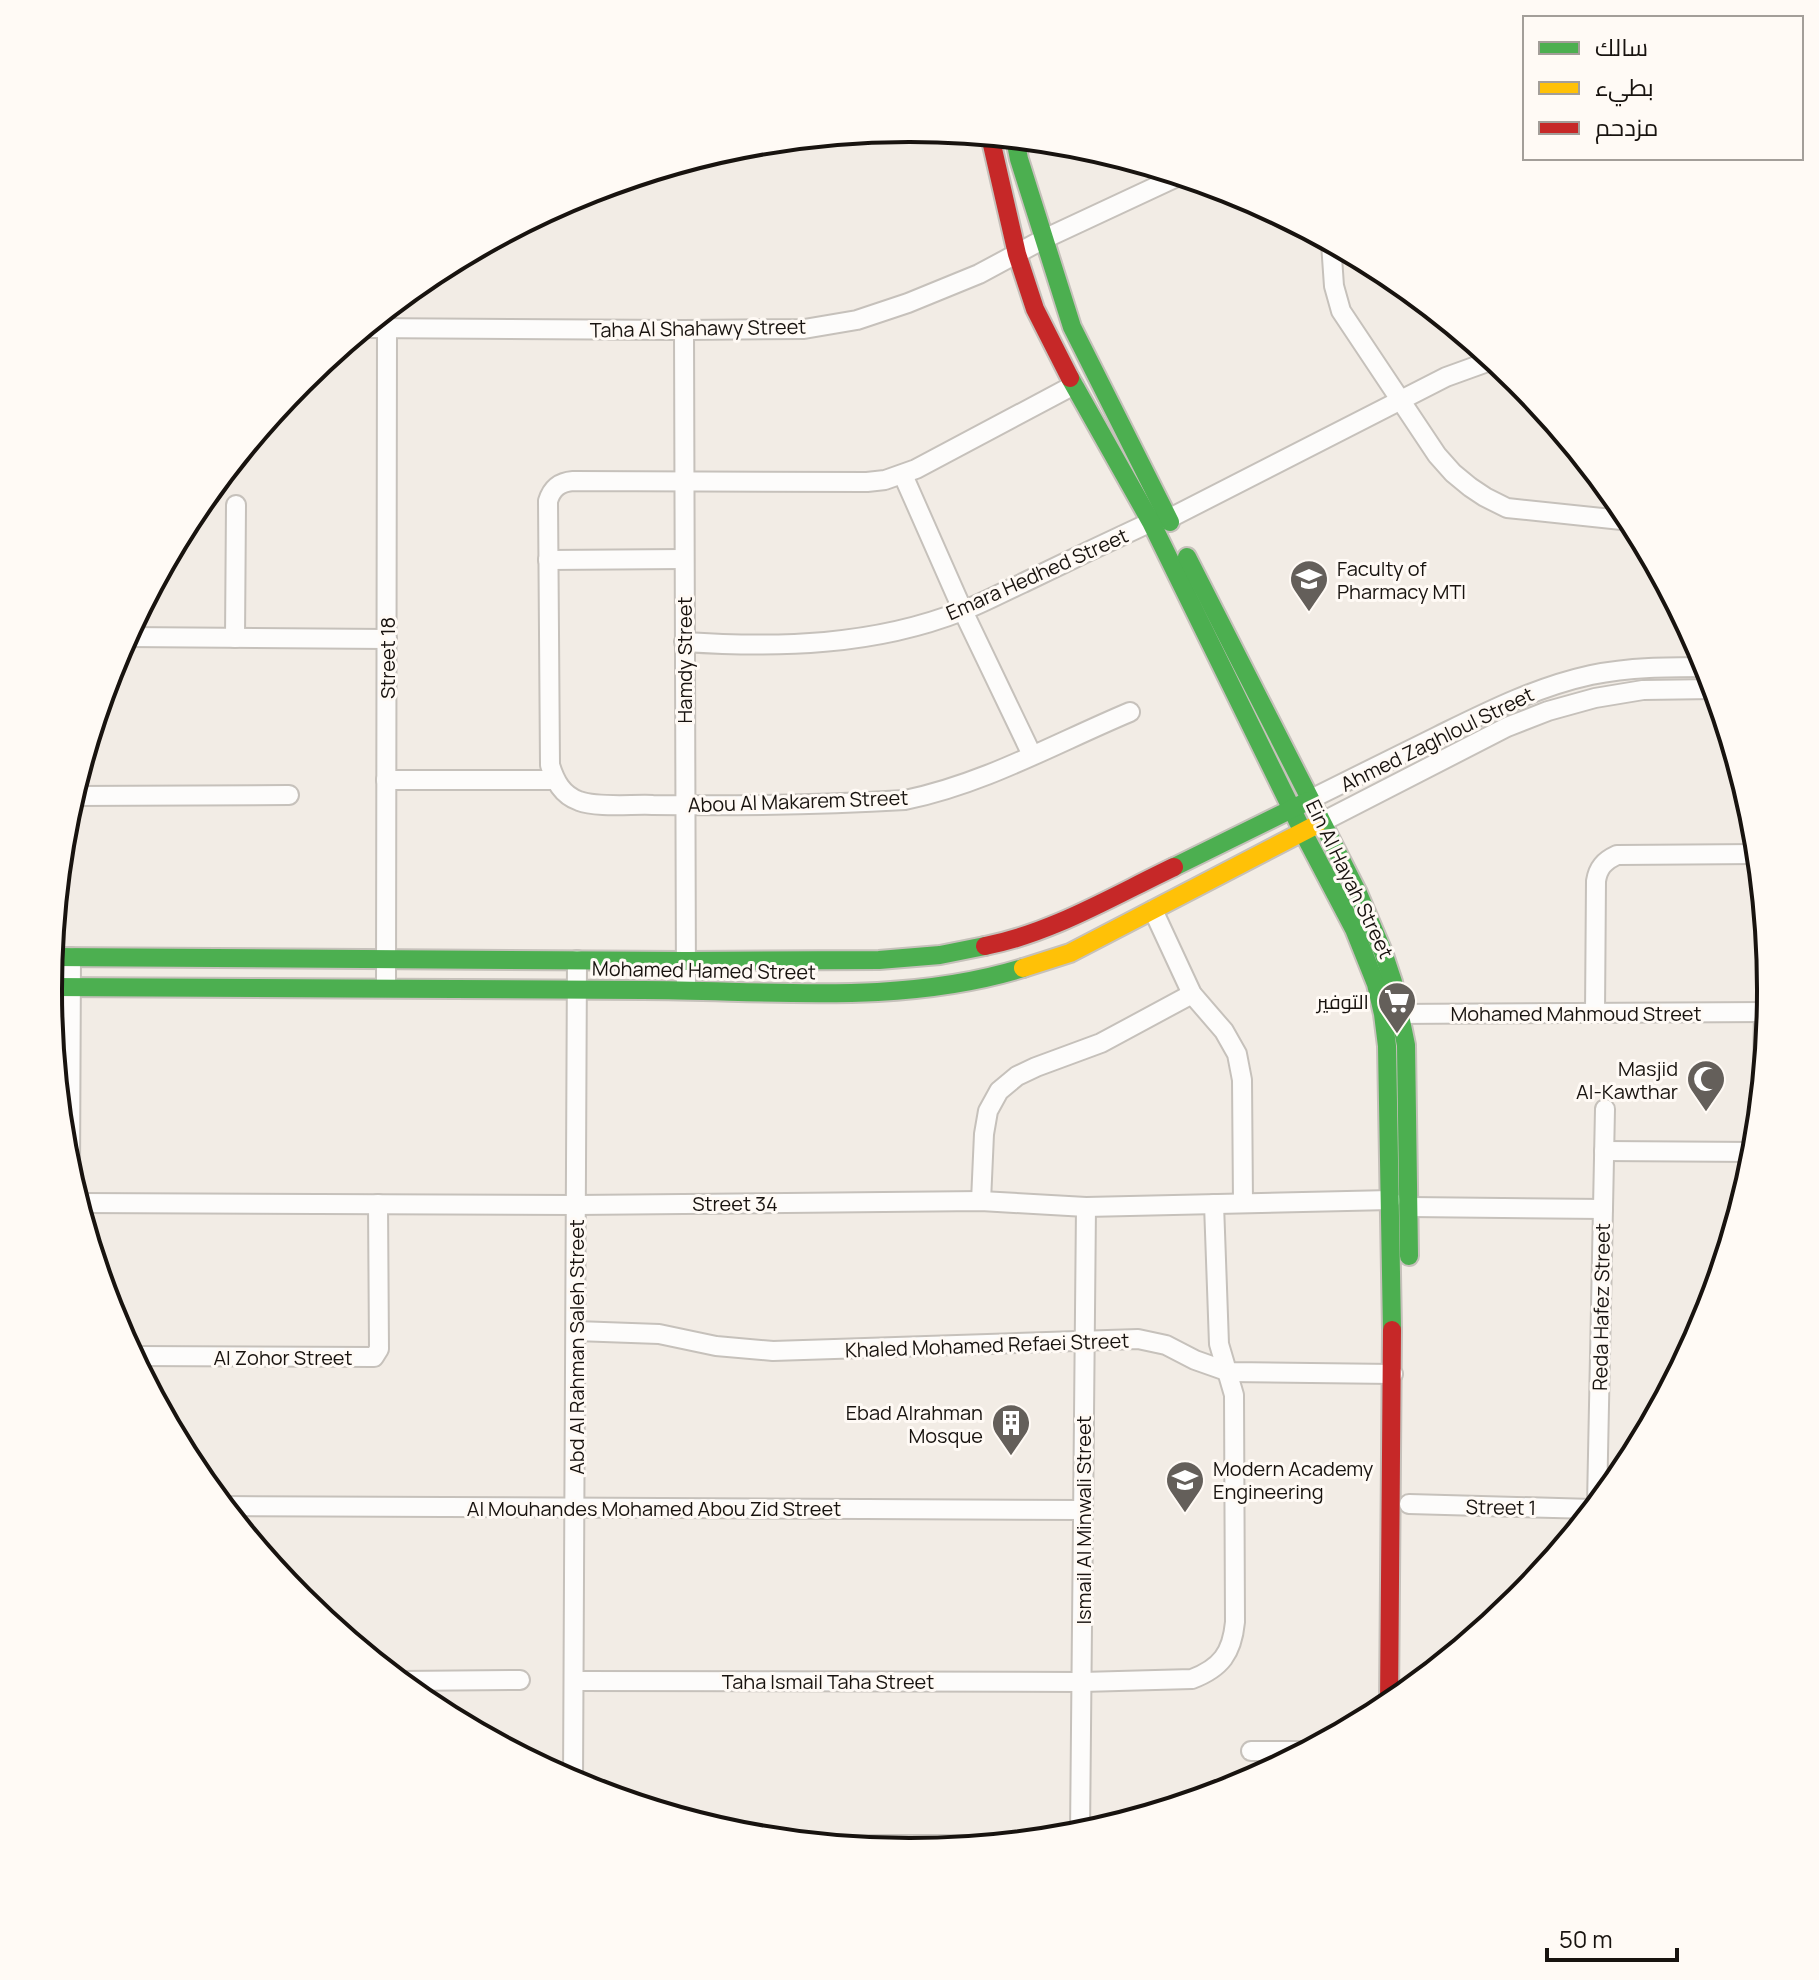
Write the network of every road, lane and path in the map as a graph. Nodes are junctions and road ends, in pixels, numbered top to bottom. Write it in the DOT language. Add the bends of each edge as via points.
graph roads {
  1 [pos="993,147"];
  2 [pos="1017,150"];
  3 [pos="1166,182"];
  4 [pos="1044,239"];
  5 [pos="1017,254"];
  6 [pos="1333,256"];
  7 [pos="382,328"];
  8 [pos="387,328"];
  9 [pos="684,330"];
  10 [pos="1480,365"];
  11 [pos="1074,385"];
  12 [pos="1401,401"];
  13 [pos="903,475"];
  14 [pos="684,482"];
  15 [pos="236,505"];
  16 [pos="1159,521"];
  17 [pos="1615,521"];
  18 [pos="684,559"];
  19 [pos="548,560"];
  20 [pos="963,611"];
  21 [pos="139,637"];
  22 [pos="235,638"];
  23 [pos="387,639"];
  24 [pos="684,642"];
  25 [pos="1692,667"];
  26 [pos="1701,689"];
  27 [pos="1516,698"];
  28 [pos="1130,712"];
  29 [pos="1526,720"];
  30 [pos="1032,755"];
  31 [pos="386,780"];
  32 [pos="554,780"];
  33 [pos="289,795"];
  34 [pos="85,796"];
  35 [pos="1311,799"];
  36 [pos="686,805"];
  37 [pos="1292,809"];
  38 [pos="1322,822"];
  39 [pos="1303,832"];
  40 [pos="1746,854"];
  41 [pos="1153,910"];
  42 [pos="63,957"];
  43 [pos="71,957"];
  44 [pos="386,959"];
  45 [pos="577,960"];
  46 [pos="686,961"];
  47 [pos="62,987"];
  48 [pos="71,987"];
  49 [pos="386,988"];
  50 [pos="577,990"];
  51 [pos="686,990"];
  52 [pos="1192,994"];
  53 [pos="1595,1012"];
  54 [pos="1756,1012"];
  55 [pos="1392,1014"];
  56 [pos="67,1077"];
  57 [pos="1605,1109"];
  58 [pos="1604,1151"];
  59 [pos="1742,1152"];
  60 [pos="1391,1200"];
  61 [pos="981,1201"];
  62 [pos="90,1203"];
  63 [pos="1243,1203"];
  64 [pos="378,1204"];
  65 [pos="1214,1204"];
  66 [pos="576,1205"];
  67 [pos="1086,1207"];
  68 [pos="1410,1207"];
  69 [pos="1603,1209"];
  70 [pos="1409,1270"];
  71 [pos="1409,1301"];
  72 [pos="576,1331"];
  73 [pos="1084,1342"];
  74 [pos="145,1356"];
  75 [pos="1229,1372"];
  76 [pos="1393,1374"];
  77 [pos="1409,1410"];
  78 [pos="1596,1487"];
  79 [pos="1409,1504"];
  80 [pos="237,1506"];
  81 [pos="1581,1507"];
  82 [pos="575,1508"];
  83 [pos="1083,1510"];
  84 [pos="1408,1582"];
  85 [pos="1406,1676"];
  86 [pos="520,1680"];
  87 [pos="420,1681"];
  88 [pos="574,1681"];
  89 [pos="1082,1682"];
  90 [pos="1389,1688"];
  91 [pos="1251,1751"];
  92 [pos="1282,1751"];
  93 [pos="573,1768"];
  94 [pos="1080,1820"];
  1 -- 5 [label="street, Ein Al Hayah Street"];
  2 -- 4 [label="street, Ein Al Hayah Street"];
  3 -- 4 [label="street, Taha Al Shahawy Street"];
  4 -- 5 [label="street, Taha Al Shahawy Street"];
  4 -- 16 [label="street, Ein Al Hayah Street" via="1079,345"];
  5 -- 9 [label="street, Taha Al Shahawy Street" via="951,286 857,320 804,329"];
  5 -- 11 [label="street, Ein Al Hayah Street" via="1035,309"];
  6 -- 12 [label="street" via="1341,311"];
  7 -- 8 [label="street, Taha Al Shahawy Street"];
  8 -- 9 [label="street, Taha Al Shahawy Street"];
  8 -- 23 [label="street, Street 18"];
  9 -- 14 [label="street, Hamdy Street"];
  10 -- 12 [label="street, Emara Hedhed Street"];
  11 -- 13 [label="street"];
  11 -- 16 [label="street, Ein Al Hayah Street"];
  12 -- 16 [label="street, Emara Hedhed Street"];
  12 -- 17 [label="street" via="1437,455 1485,497 1507,508"];
  13 -- 14 [label="street" via="867,482"];
  13 -- 20 [label="street"];
  14 -- 18 [label="street, Hamdy Street"];
  14 -- 19 [label="street" via="560,484 548,501"];
  15 -- 22 [label="street"];
  16 -- 20 [label="street, Emara Hedhed Street"];
  16 -- 35 [label="street, Ein Al Hayah Street"];
  16 -- 37 [label="street, Ein Al Hayah Street"];
  18 -- 19 [label="street"];
  18 -- 24 [label="street, Hamdy Street"];
  19 -- 32 [label="street"];
  20 -- 24 [label="street, Emara Hedhed Street" via="830,642"];
  20 -- 30 [label="street"];
  21 -- 22 [label="street"];
  22 -- 23 [label="street"];
  23 -- 31 [label="street, Street 18"];
  24 -- 36 [label="street, Hamdy Street"];
  25 -- 27 [label="street, Ahmed Zaghloul Street" via="1616,671"];
  26 -- 29 [label="street, Ahmed Zaghloul Street" via="1619,694"];
  27 -- 29 [label="street"];
  27 -- 35 [label="street, Ahmed Zaghloul Street"];
  28 -- 30 [label="street, Abou Al Makarem Street"];
  29 -- 38 [label="street, Ahmed Zaghloul Street"];
  30 -- 36 [label="street, Abou Al Makarem Street" via="970,783 905,800"];
  31 -- 32 [label="street"];
  31 -- 44 [label="street, Street 18"];
  32 -- 36 [label="street, Abou Al Makarem Street" via="581,802"];
  33 -- 34 [label="street"];
  35 -- 37 [label="street, Mohamed Hamed Street"];
  35 -- 38 [label="street, Ein Al Hayah Street"];
  36 -- 46 [label="street, Hamdy Street"];
  37 -- 39 [label="street, Ein Al Hayah Street"];
  37 -- 46 [label="street, Mohamed Hamed Street" via="1059,923 1001,943 879,960"];
  38 -- 39 [label="street, Mohamed Hamed Street"];
  38 -- 55 [label="street, Ein Al Hayah Street" via="1390,966"];
  39 -- 41 [label="street, Mohamed Hamed Street"];
  39 -- 55 [label="street, Ein Al Hayah Street"];
  40 -- 53 [label="street" via="1617,855 1602,865 1596,881"];
  41 -- 51 [label="street, Mohamed Hamed Street" via="1070,953 958,984 853,994"];
  41 -- 52 [label="street"];
  42 -- 43 [label="street, Mohamed Hamed Street"];
  43 -- 44 [label="street, Mohamed Hamed Street"];
  43 -- 48 [label="street"];
  44 -- 45 [label="street, Mohamed Hamed Street"];
  44 -- 49 [label="street, Street 18"];
  45 -- 46 [label="street, Mohamed Hamed Street"];
  45 -- 50 [label="street, Abd Al Rahman Saleh Street"];
  46 -- 51 [label="street, Hamdy Street"];
  47 -- 48 [label="street, Mohamed Hamed Street"];
  48 -- 49 [label="street, Mohamed Hamed Street"];
  48 -- 56 [label="street"];
  49 -- 50 [label="street, Mohamed Hamed Street"];
  50 -- 51 [label="street, Mohamed Hamed Street"];
  50 -- 66 [label="street, Abd Al Rahman Saleh Street"];
  52 -- 61 [label="street" via="1101,1043 1017,1076 999,1091 984,1134"];
  52 -- 63 [label="street" via="1231,1042 1240,1067"];
  53 -- 54 [label="street, Mohamed Mahmoud Street"];
  53 -- 55 [label="street, Mohamed Mahmoud Street"];
  55 -- 60 [label="street, Ein Al Hayah Street" via="1387,1046"];
  55 -- 68 [label="street, Ein Al Hayah Street" via="1406,1045"];
  57 -- 58 [label="street, Reda Hafez Street"];
  58 -- 59 [label="street"];
  58 -- 69 [label="street, Reda Hafez Street"];
  60 -- 63 [label="street, Street 34"];
  60 -- 76 [label="street, Ein Al Hayah Street"];
  61 -- 66 [label="street, Street 34"];
  61 -- 67 [label="street, Street 34"];
  62 -- 64 [label="street, Street 34"];
  63 -- 65 [label="street, Street 34"];
  64 -- 66 [label="street, Street 34"];
  64 -- 74 [label="street, Al Zohor Street" via="379,1351 374,1357"];
  65 -- 67 [label="street, Street 34"];
  65 -- 75 [label="street, Taha Ismail Taha Street" via="1219,1344"];
  66 -- 72 [label="street, Abd Al Rahman Saleh Street"];
  67 -- 73 [label="street, Ismail Al Minwali Street"];
  68 -- 69 [label="street"];
  68 -- 70 [label="street, Ein Al Hayah Street"];
  69 -- 78 [label="street, Reda Hafez Street"];
  71 -- 77 [label="street"];
  72 -- 73 [label="street, Khaled Mohamed Refaei Street" via="659,1334 773,1351"];
  72 -- 82 [label="street, Abd Al Rahman Saleh Street"];
  73 -- 75 [label="street, Khaled Mohamed Refaei Street" via="1153,1341"];
  73 -- 83 [label="street, Ismail Al Minwali Street"];
  75 -- 76 [label="street, Khaled Mohamed Refaei Street"];
  75 -- 89 [label="street, Taha Ismail Taha Street" via="1235,1407 1235,1622 1228,1652 1207,1674 1192,1679"];
  76 -- 90 [label="street, Ein Al Hayah Street"];
  79 -- 81 [label="street, Street 1"];
  80 -- 82 [label="street, Al Mouhandes Mohamed Abou Zid Street"];
  82 -- 83 [label="street, Al Mouhandes Mohamed Abou Zid Street"];
  82 -- 88 [label="street, Abd Al Rahman Saleh Street"];
  83 -- 89 [label="street, Ismail Al Minwali Street"];
  84 -- 85 [label="street"];
  86 -- 87 [label="street"];
  88 -- 89 [label="street, Taha Ismail Taha Street"];
  88 -- 93 [label="street, Abd Al Rahman Saleh Street"];
  89 -- 94 [label="street, Ismail Al Minwali Street"];
  91 -- 92 [label="street"];
}
